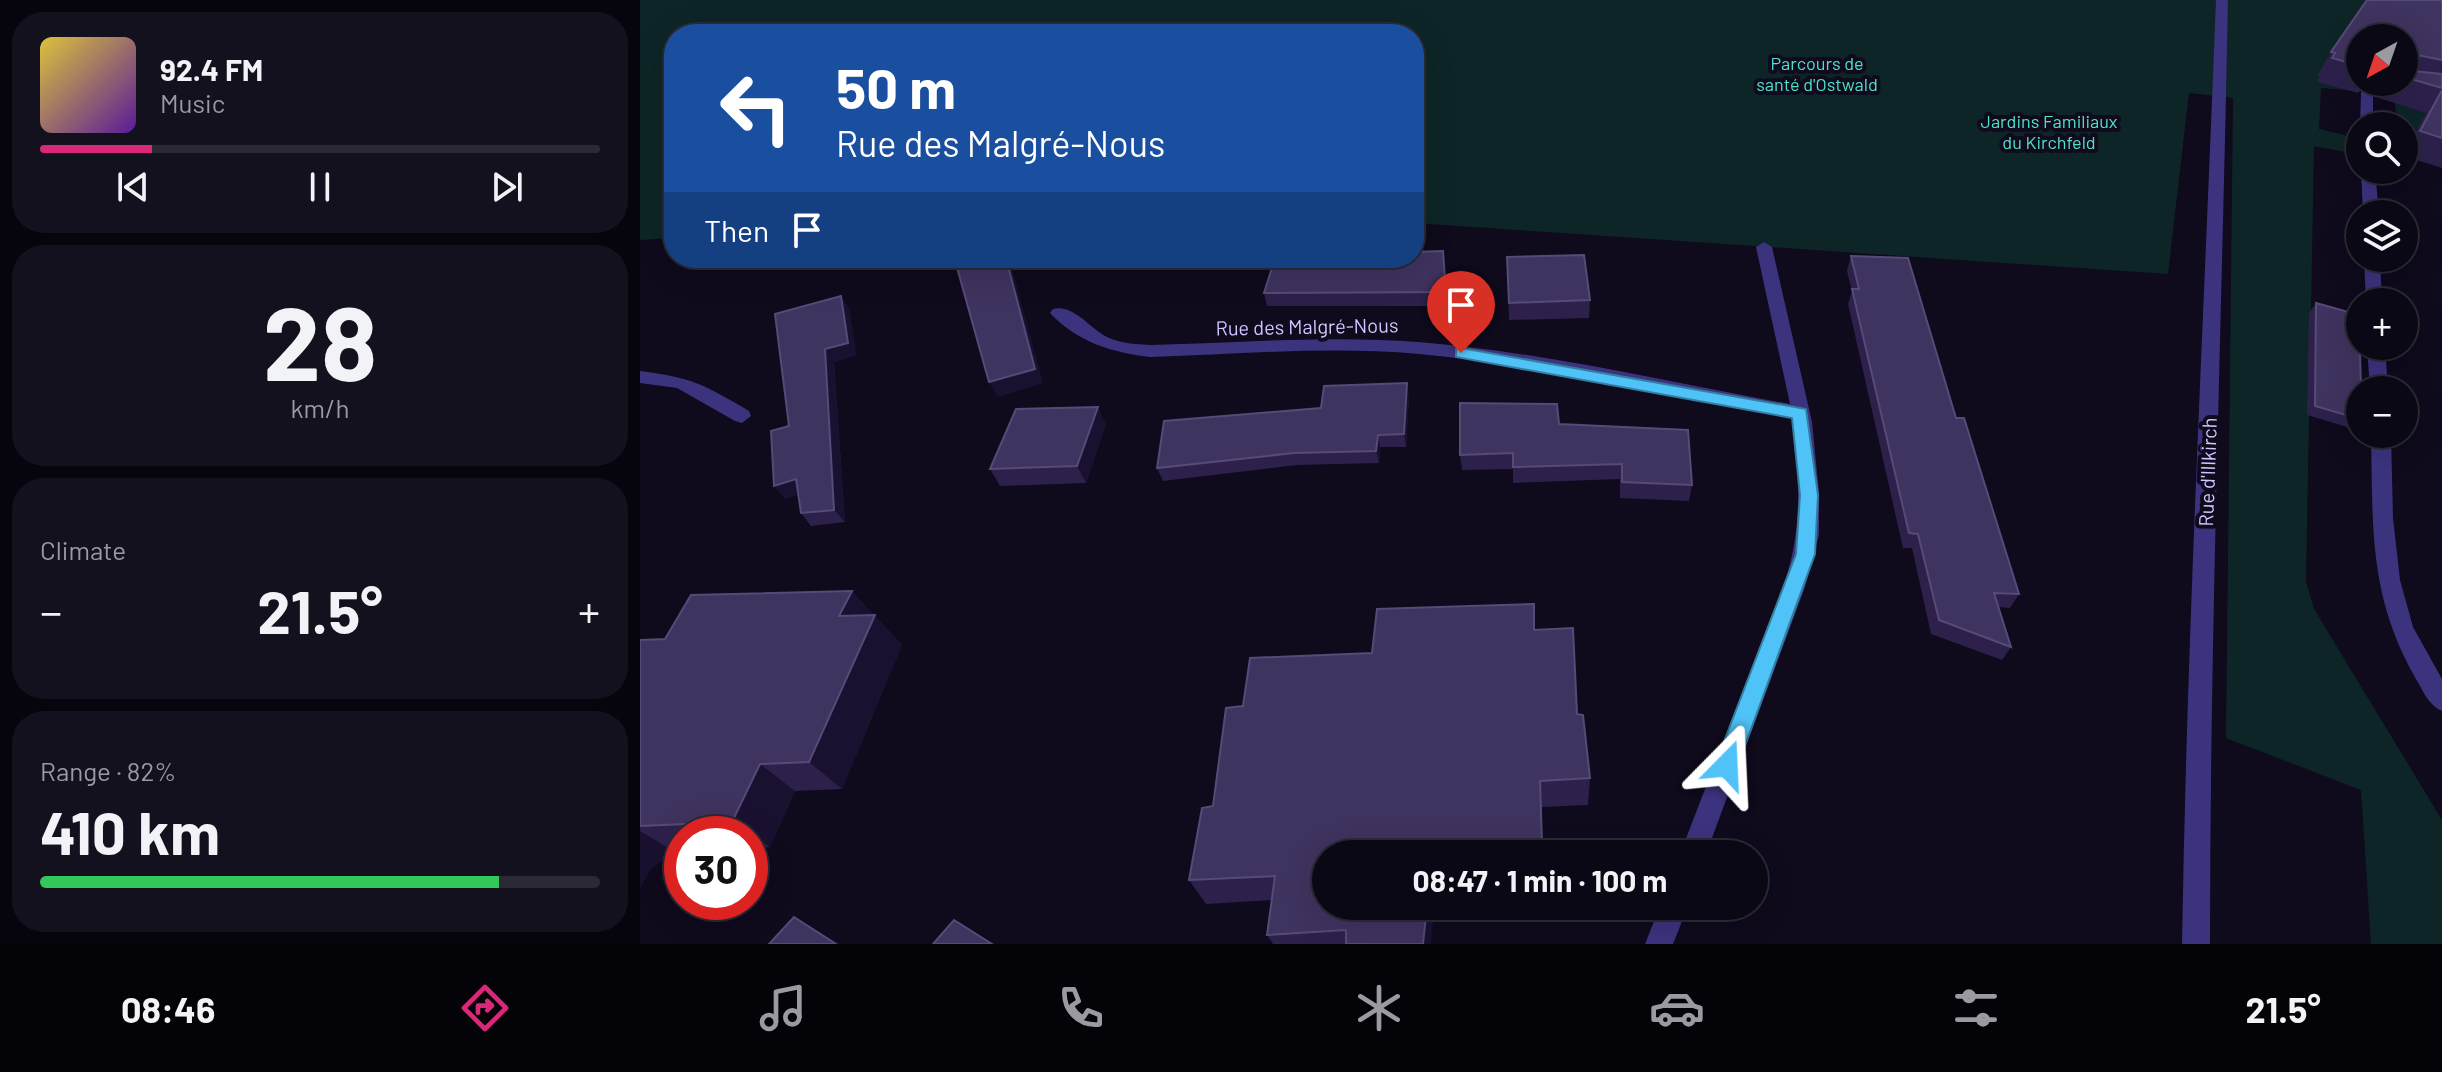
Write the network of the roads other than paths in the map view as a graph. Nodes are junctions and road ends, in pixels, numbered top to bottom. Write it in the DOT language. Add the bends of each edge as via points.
graph roads {
  1 [pos="2222,0"];
  2 [pos="2442,93"];
  3 [pos="2366,112"];
  4 [pos="1764,247"];
  5 [pos="1059,313"];
  6 [pos="640,377"];
  7 [pos="1800,413"];
  8 [pos="742,416"];
  9 [pos="2382,448"];
  10 [pos="2442,700"];
  11 [pos="1698,840"];
  12 [pos="1668,920"];
  13 [pos="1659,944"];
  14 [pos="2196,944"];
  1 -- 14 [label="street, Rue d'Illkirch" via="2198,694"];
  2 -- 3 [label="street" via="2377,86 2366,95"];
  4 -- 7 [label="street" via="1793,361"];
  5 -- 7 [label="street, Rue des Malgré-Nous" via="1099,341 1122,348 1418,348"];
  6 -- 8 [label="street" via="680,382"];
  7 -- 11 [label="street" via="1809,495 1806,554"];
  9 -- 10 [label="street" via="2386,558 2394,602 2409,643"];
  12 -- 13 [label="street"];
}
